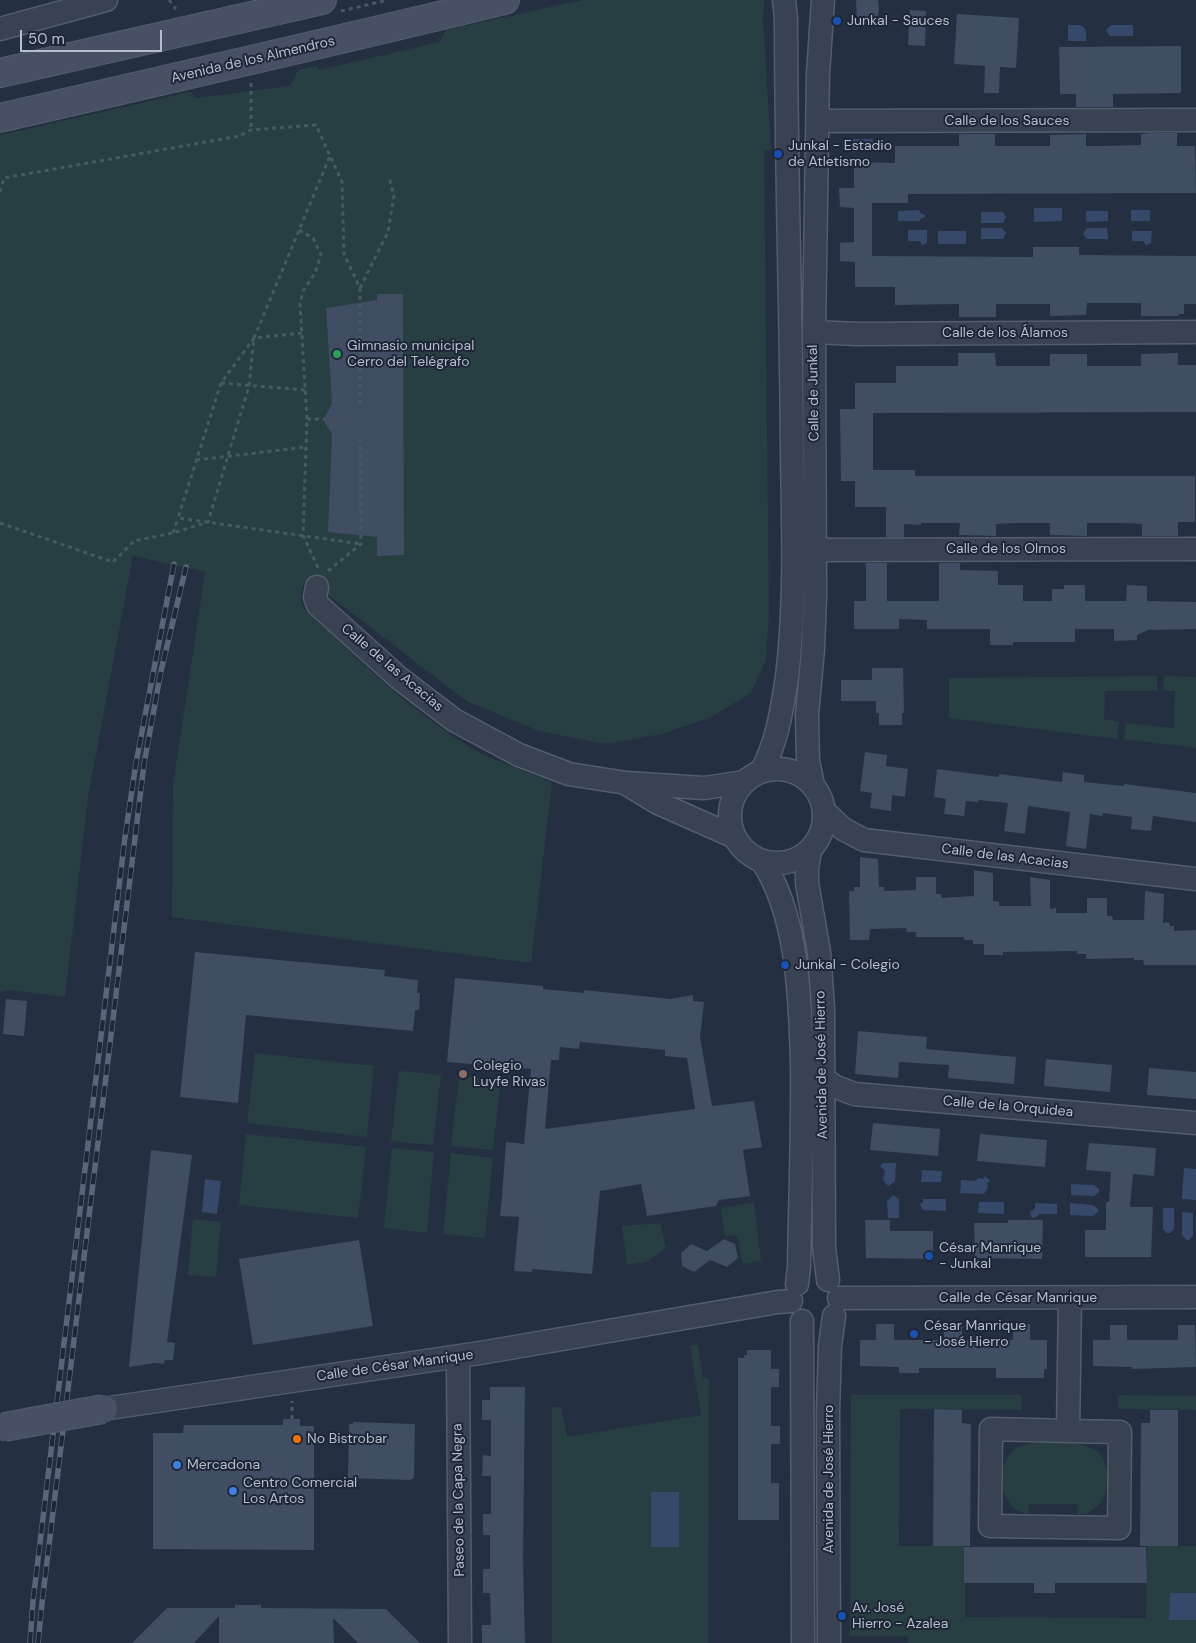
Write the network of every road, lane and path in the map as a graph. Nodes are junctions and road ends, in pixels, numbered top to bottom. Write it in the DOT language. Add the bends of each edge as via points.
graph roads {
  1 [pos="106,0"];
  2 [pos="322,0"];
  3 [pos="506,0"];
  4 [pos="784,0"];
  5 [pos="822,0"];
  6 [pos="0,29"];
  7 [pos="0,74"];
  8 [pos="251,92"];
  9 [pos="0,118"];
  10 [pos="1196,120"];
  11 [pos="818,122"];
  12 [pos="251,130"];
  13 [pos="330,156"];
  14 [pos="389,176"];
  15 [pos="0,192"];
  16 [pos="299,230"];
  17 [pos="360,288"];
  18 [pos="814,332"];
  19 [pos="1196,332"];
  20 [pos="302,333"];
  21 [pos="254,338"];
  22 [pos="221,383"];
  23 [pos="249,386"];
  24 [pos="305,390"];
  25 [pos="360,406"];
  26 [pos="307,419"];
  27 [pos="325,419"];
  28 [pos="360,434"];
  29 [pos="306,448"];
  30 [pos="227,457"];
  31 [pos="196,460"];
  32 [pos="178,518"];
  33 [pos="0,522"];
  34 [pos="208,522"];
  35 [pos="173,533"];
  36 [pos="303,535"];
  37 [pos="360,544"];
  38 [pos="1196,549"];
  39 [pos="816,550"];
  40 [pos="317,587"];
  41 [pos="753,777"];
  42 [pos="626,783"];
  43 [pos="813,785"];
  44 [pos="824,810"];
  45 [pos="735,837"];
  46 [pos="810,850"];
  47 [pos="762,861"];
  48 [pos="1196,880"];
  49 [pos="824,1079"];
  50 [pos="1196,1123"];
  51 [pos="794,1293"];
  52 [pos="1196,1297"];
  53 [pos="834,1298"];
  54 [pos="1070,1298"];
  55 [pos="802,1321"];
  56 [pos="458,1357"];
  57 [pos="292,1401"];
  58 [pos="103,1409"];
  59 [pos="292,1419"];
  60 [pos="2,1428"];
  61 [pos="1068,1431"];
  62 [pos="460,1643"];
  63 [pos="803,1643"];
  64 [pos="829,1643"];
  1 -- 6 [label="street"];
  2 -- 7 [label="main road"];
  3 -- 9 [label="main road, Avenida de los Almendros"];
  4 -- 41 [label="street, Calle de Junkal" via="793,595 783,706 770,756"];
  5 -- 11 [label="street, Calle de Junkal"];
  8 -- 12 [label="path"];
  10 -- 11 [label="street, Calle de los Sauces"];
  11 -- 18 [label="street, Calle de Junkal"];
  12 -- 13 [label="path" via="316,125"];
  12 -- 15 [label="path" via="239,136 4,178"];
  13 -- 16 [label="path"];
  13 -- 17 [label="path" via="342,182 344,254"];
  14 -- 17 [label="path" via="394,196 388,232"];
  16 -- 20 [label="path" via="313,238 321,255 315,273 303,291 300,304"];
  16 -- 21 [label="path"];
  17 -- 25 [label="path"];
  18 -- 19 [label="street, Calle de los Álamos"];
  18 -- 39 [label="street, Calle de Junkal"];
  20 -- 21 [label="path"];
  20 -- 24 [label="path"];
  21 -- 22 [label="path"];
  21 -- 23 [label="path"];
  22 -- 23 [label="path"];
  22 -- 31 [label="path"];
  23 -- 24 [label="path"];
  23 -- 30 [label="path"];
  24 -- 26 [label="path"];
  26 -- 27 [label="path"];
  26 -- 29 [label="path"];
  28 -- 37 [label="path"];
  29 -- 30 [label="path"];
  29 -- 36 [label="path"];
  30 -- 31 [label="path"];
  30 -- 34 [label="path"];
  31 -- 32 [label="path"];
  32 -- 34 [label="path"];
  32 -- 35 [label="path"];
  33 -- 35 [label="path" via="113,562 134,541"];
  34 -- 35 [label="path"];
  34 -- 36 [label="path"];
  36 -- 37 [label="path"];
  36 -- 37 [label="path" via="322,576"];
  38 -- 39 [label="street, Calle de los Olmos"];
  39 -- 43 [label="street, Calle de Junkal" via="807,715 808,762"];
  40 -- 42 [label="street, Calle de las Acacias" via="314,598 318,605 399,678 454,720 519,755 569,774"];
  41 -- 42 [label="street, Calle de las Acacias" via="704,788"];
  41 -- 43 [label="street" via="772,769 784,769 804,777"];
  41 -- 45 [label="street" via="738,789 731,808"];
  42 -- 45 [label="street, Calle de las Acacias" via="658,803"];
  43 -- 44 [label="street"];
  44 -- 46 [label="street" via="822,832"];
  44 -- 48 [label="street, Calle de las Acacias" via="842,829 864,840"];
  45 -- 47 [label="street"];
  46 -- 47 [label="street" via="793,861"];
  46 -- 49 [label="street, Avenida de José Hierro" via="806,884 819,952"];
  47 -- 51 [label="street, Avenida de José Hierro" via="777,890 786,918 795,957 800,1006 802,1124 799,1267"];
  49 -- 50 [label="street, Calle de la Orquidea" via="854,1094"];
  49 -- 53 [label="street, Avenida de José Hierro" via="824,1247"];
  51 -- 53 [label="street" via="804,1279 820,1277"];
  51 -- 55 [label="street" via="794,1312"];
  51 -- 56 [label="street, Calle de César Manrique" via="778,1302"];
  52 -- 54 [label="street, Calle de César Manrique"];
  53 -- 54 [label="street, Calle de César Manrique"];
  53 -- 55 [label="street" via="825,1323 817,1325"];
  53 -- 64 [label="street, Avenida de José Hierro" via="828,1412"];
  54 -- 61 [label="street"];
  55 -- 63 [label="street, Avenida de José Hierro"];
  56 -- 58 [label="street, Calle de César Manrique"];
  56 -- 62 [label="street, Paseo de la Capa Negra"];
  57 -- 59 [label="path"];
  58 -- 60 [label="main road, Calle de César Manrique, bridge"];
  61 -- 61 [label="street" via="991,1429 990,1526 1119,1528 1120,1432"];
}
